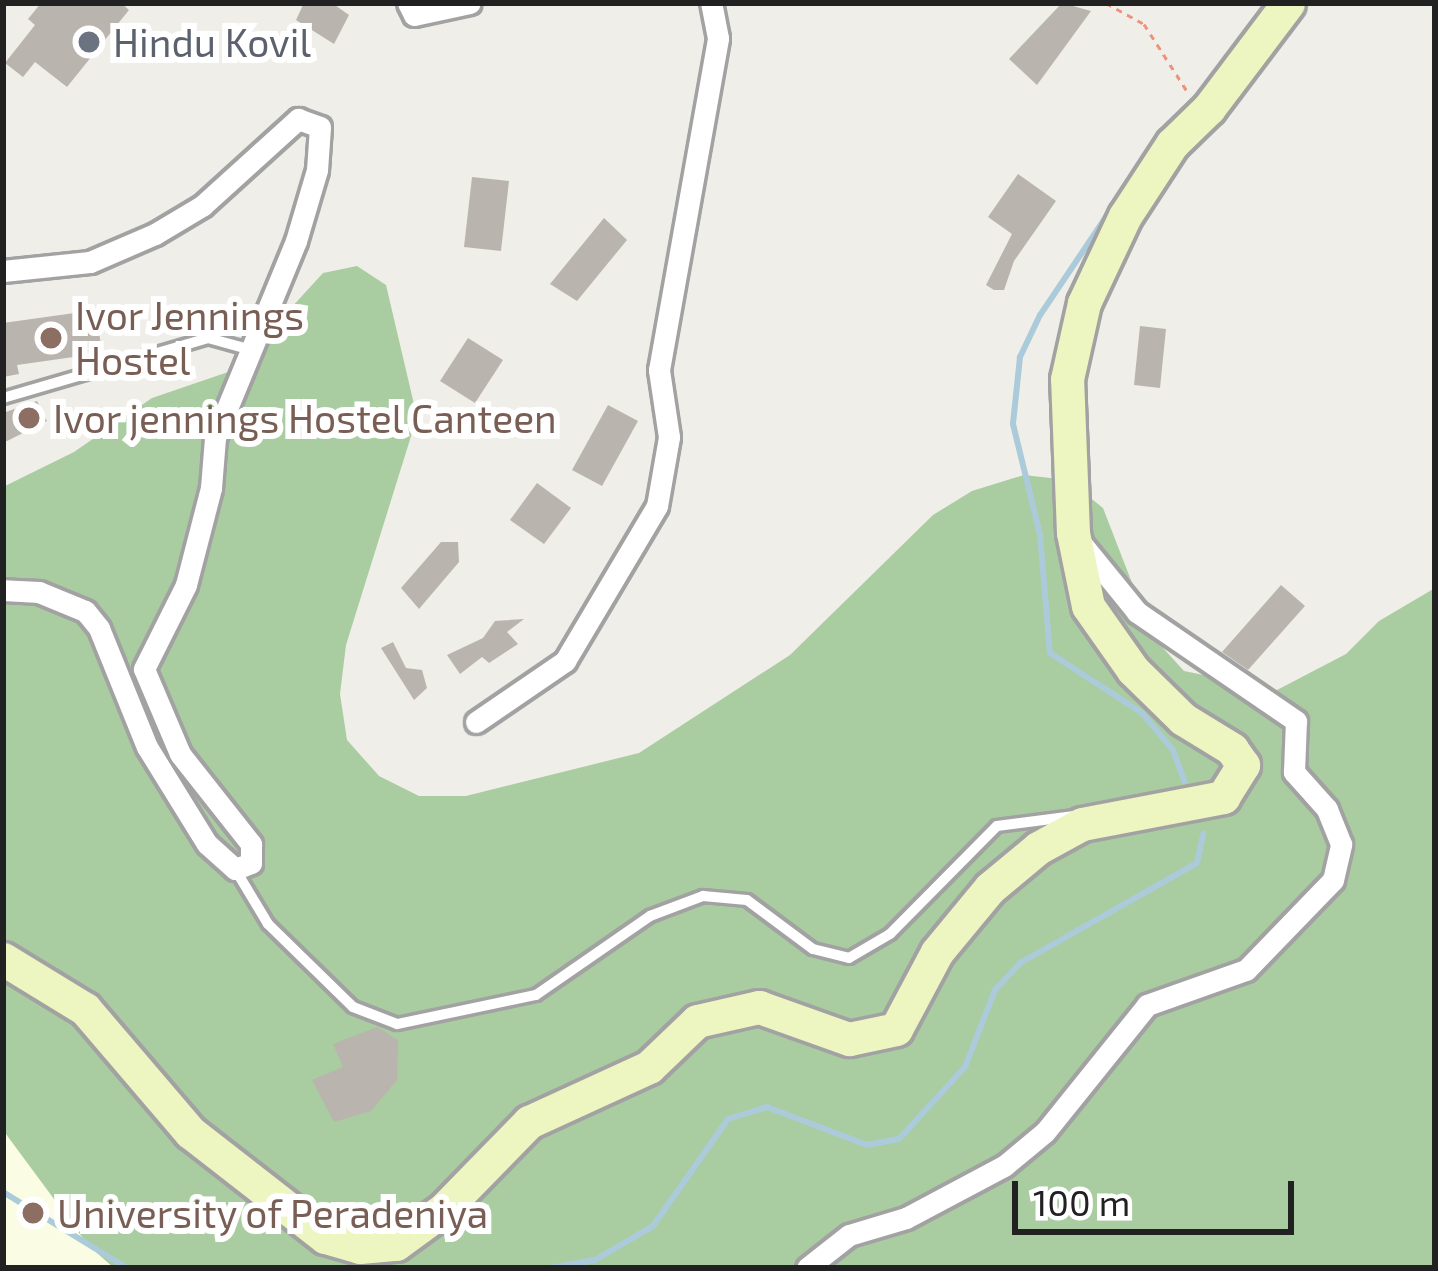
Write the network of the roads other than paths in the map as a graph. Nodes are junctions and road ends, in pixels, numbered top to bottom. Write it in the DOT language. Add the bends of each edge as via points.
graph roads {
  1 [pos="408,3"];
  2 [pos="470,3"];
  3 [pos="711,3"];
  4 [pos="1288,3"];
  5 [pos="3,272"];
  6 [pos="248,349"];
  7 [pos="3,398"];
  8 [pos="1073,533"];
  9 [pos="3,590"];
  10 [pos="476,722"];
  11 [pos="1109,819"];
  12 [pos="235,869"];
  13 [pos="3,959"];
  14 [pos="807,1268"];
  1 -- 2 [label="street" via="414,15"];
  3 -- 10 [label="street" via="718,38 659,370 669,437 657,506 566,661"];
  4 -- 8 [label="street" via="1197,99 1125,216 1084,303 1067,379"];
  5 -- 6 [label="street" via="90,262 155,234 202,206 298,119 320,127 317,170"];
  6 -- 7 [label="lane" via="208,338"];
  6 -- 12 [label="street" via="215,438 212,488 186,585 144,669 180,754 251,844 251,863"];
  8 -- 11 [label="street" via="1088,606 1133,670 1243,765 1223,797"];
  8 -- 14 [label="street" via="1137,612 1296,721 1294,772 1327,809 1341,844 1333,880 1246,970 1147,1005 1045,1132 1004,1166 906,1218 849,1235"];
  9 -- 12 [label="street" via="39,592 85,611 147,747 207,844"];
  11 -- 12 [label="lane" via="1050,814 997,826 890,934 849,958 813,950 747,900 703,896 650,916 536,995 398,1024 353,1007 268,924"];
  11 -- 13 [label="street" via="1038,848 990,888 937,952 896,1029 849,1039 759,1007 697,1021 649,1067 529,1122 444,1209 396,1244 360,1247 325,1237 190,1132 86,1010"];
}
